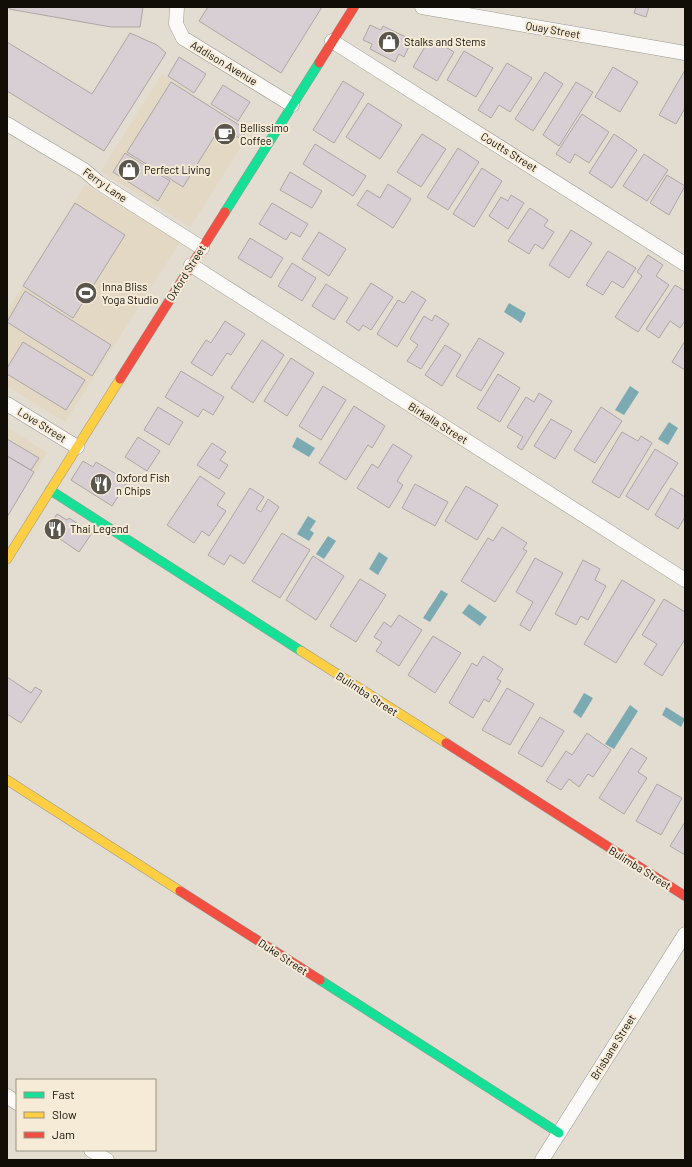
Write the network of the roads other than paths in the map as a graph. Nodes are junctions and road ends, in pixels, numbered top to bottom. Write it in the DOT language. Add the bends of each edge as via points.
graph roads {
  1 [pos="177,7"];
  2 [pos="354,7"];
  3 [pos="422,7"];
  4 [pos="332,41"];
  5 [pos="685,53"];
  6 [pos="292,105"];
  7 [pos="7,124"];
  8 [pos="202,248"];
  9 [pos="685,264"];
  10 [pos="191,265"];
  11 [pos="7,404"];
  12 [pos="77,447"];
  13 [pos="50,490"];
  14 [pos="7,559"];
  15 [pos="685,580"];
  16 [pos="7,780"];
  17 [pos="685,896"];
  18 [pos="685,934"];
  19 [pos="7,1096"];
  20 [pos="16,1102"];
  21 [pos="559,1133"];
  22 [pos="93,1151"];
  23 [pos="107,1160"];
  24 [pos="542,1160"];
  1 -- 6 [label="street, Addison Avenue" via="176,24 183,38"];
  2 -- 4 [label="street, Oxford Street"];
  3 -- 5 [label="street, Quay Street"];
  4 -- 6 [label="street, Oxford Street"];
  4 -- 9 [label="street, Coutts Street"];
  6 -- 8 [label="street, Oxford Street"];
  7 -- 8 [label="street, Ferry Lane" via="84,170 98,182"];
  8 -- 10 [label="street, Oxford Street"];
  10 -- 12 [label="street, Oxford Street"];
  10 -- 15 [label="street, Birkalla Street"];
  11 -- 12 [label="street, Love Street"];
  12 -- 13 [label="street, Oxford Street"];
  13 -- 14 [label="street, Oxford Street"];
  13 -- 17 [label="street, Bulimba Street"];
  16 -- 21 [label="street, Duke Street"];
  18 -- 21 [label="street, Brisbane Street"];
  19 -- 20 [label="street"];
  21 -- 24 [label="street, Brisbane Street"];
  22 -- 23 [label="street"];
}
